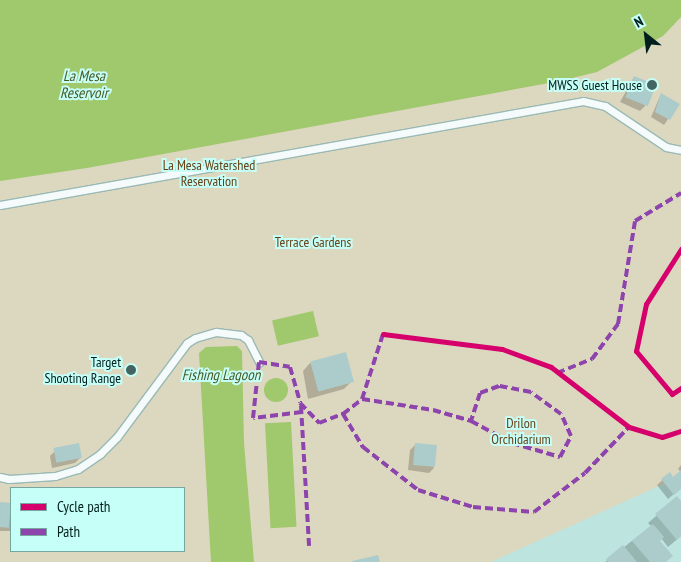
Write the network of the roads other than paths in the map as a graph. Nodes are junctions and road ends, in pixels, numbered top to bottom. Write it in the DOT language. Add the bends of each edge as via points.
graph roads {
  1 [pos="681,150"];
  2 [pos="0,205"];
  3 [pos="260,362"];
  4 [pos="0,477"];
  1 -- 2 [label="lane" via="666,147 605,106 583,101"];
  3 -- 4 [label="lane" via="248,340 241,335 216,332 195,338 187,343 117,437 100,454 78,469 55,476"];
}
